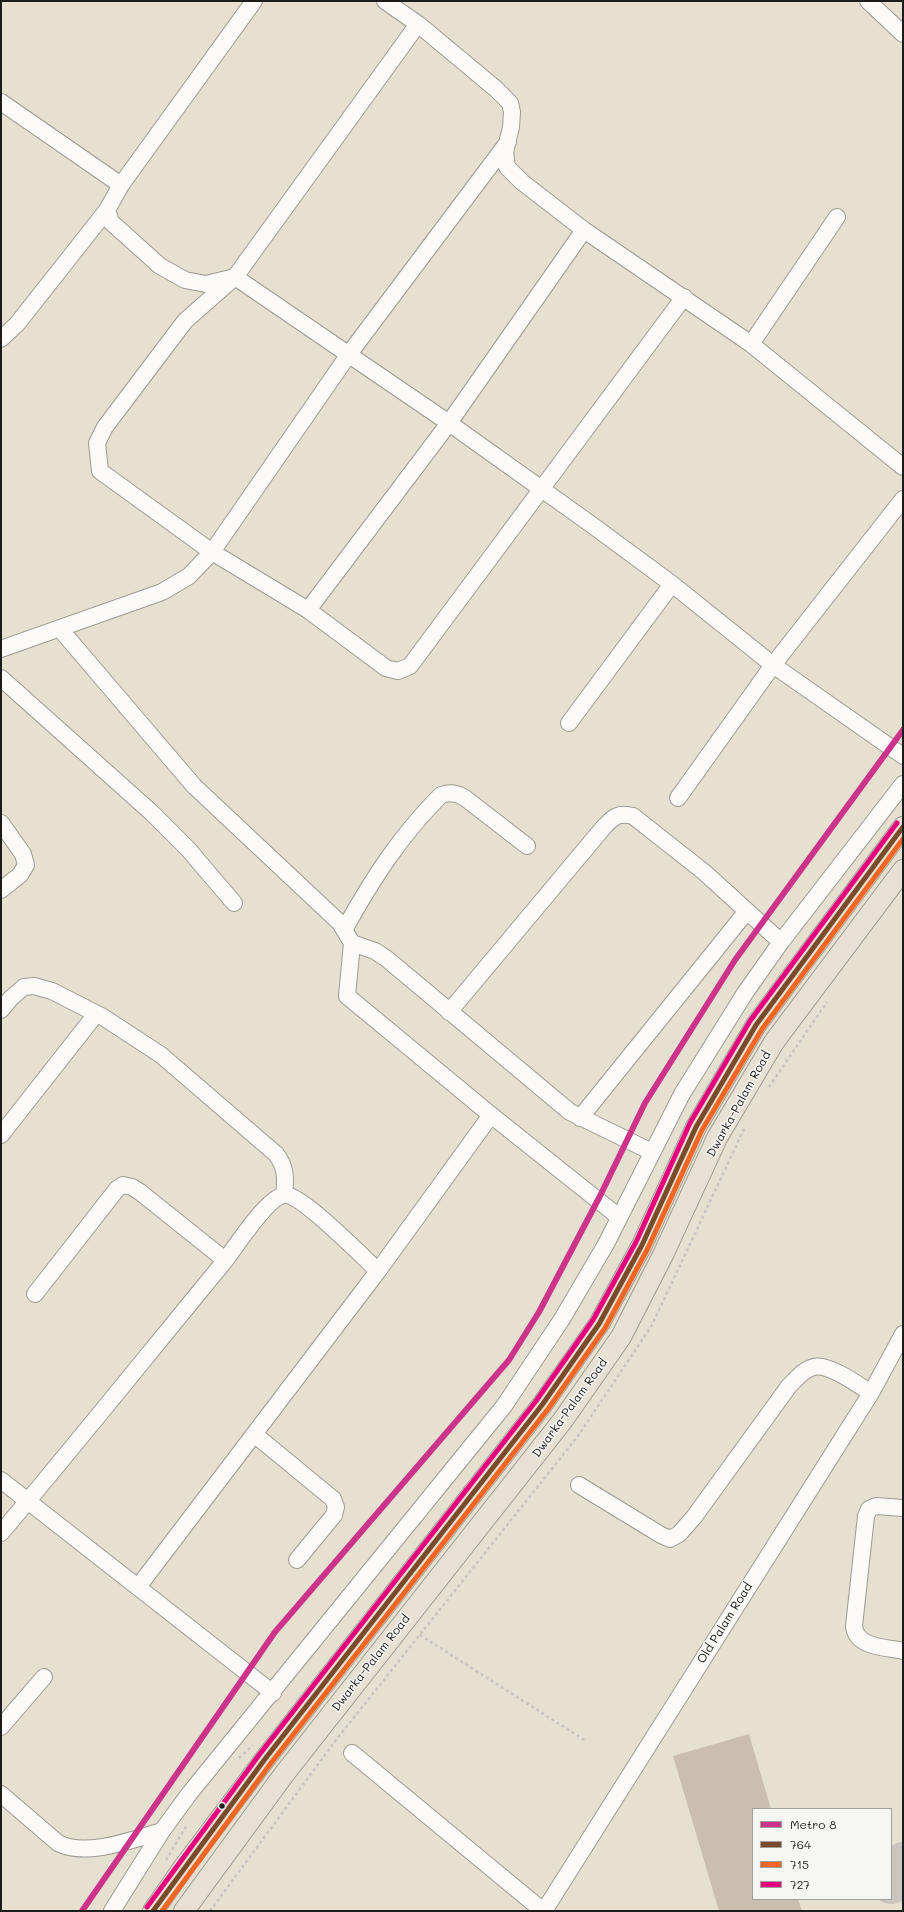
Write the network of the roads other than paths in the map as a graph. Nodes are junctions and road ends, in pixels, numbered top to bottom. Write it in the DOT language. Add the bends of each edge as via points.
graph roads {
  1 [pos="254,1"];
  2 [pos="385,1"];
  3 [pos="868,1"];
  4 [pos="418,24"];
  5 [pos="903,34"];
  6 [pos="1,102"];
  7 [pos="508,142"];
  8 [pos="121,185"];
  9 [pos="107,210"];
  10 [pos="837,217"];
  11 [pos="584,230"];
  12 [pos="235,277"];
  13 [pos="684,297"];
  14 [pos="1,339"];
  15 [pos="751,344"];
  16 [pos="349,354"];
  17 [pos="449,423"];
  18 [pos="903,466"];
  19 [pos="540,490"];
  20 [pos="903,499"];
  21 [pos="212,552"];
  22 [pos="672,584"];
  23 [pos="308,610"];
  24 [pos="60,629"];
  25 [pos="2,647"];
  26 [pos="773,665"];
  27 [pos="1,678"];
  28 [pos="569,723"];
  29 [pos="903,756"];
  30 [pos="903,784"];
  31 [pos="678,798"];
  32 [pos="1,823"];
  33 [pos="903,827"];
  34 [pos="527,846"];
  35 [pos="903,870"];
  36 [pos="1,890"];
  37 [pos="234,903"];
  38 [pos="747,911"];
  39 [pos="348,937"];
  40 [pos="781,942"];
  41 [pos="1,1010"];
  42 [pos="449,1012"];
  43 [pos="96,1014"];
  44 [pos="490,1115"];
  45 [pos="580,1118"];
  46 [pos="1,1135"];
  47 [pos="652,1152"];
  48 [pos="284,1195"];
  49 [pos="620,1217"];
  50 [pos="225,1260"];
  51 [pos="378,1271"];
  52 [pos="35,1294"];
  53 [pos="903,1334"];
  54 [pos="871,1392"];
  55 [pos="254,1434"];
  56 [pos="1,1480"];
  57 [pos="579,1485"];
  58 [pos="28,1501"];
  59 [pos="903,1508"];
  60 [pos="1,1533"];
  61 [pos="296,1560"];
  62 [pos="138,1586"];
  63 [pos="903,1651"];
  64 [pos="44,1677"];
  65 [pos="272,1694"];
  66 [pos="1,1727"];
  67 [pos="352,1753"];
  68 [pos="1,1794"];
  69 [pos="162,1832"];
  70 [pos="112,1911"];
  71 [pos="153,1911"];
  72 [pos="184,1911"];
  73 [pos="543,1911"];
  1 -- 8 [label="street"];
  2 -- 4 [label="street"];
  3 -- 5 [label="street"];
  4 -- 7 [label="street" via="510,103 512,112"];
  4 -- 12 [label="street"];
  6 -- 8 [label="street"];
  7 -- 11 [label="street" via="507,167 522,182"];
  7 -- 16 [label="street"];
  8 -- 9 [label="street"];
  9 -- 12 [label="street" via="111,222 160,266 185,280 206,284"];
  9 -- 14 [label="street" via="17,324"];
  10 -- 15 [label="street"];
  11 -- 13 [label="street"];
  11 -- 17 [label="street"];
  12 -- 16 [label="street"];
  12 -- 21 [label="street" via="185,321 105,427 97,443 100,471"];
  13 -- 15 [label="street"];
  13 -- 19 [label="street"];
  15 -- 18 [label="street"];
  16 -- 17 [label="street"];
  16 -- 21 [label="street"];
  17 -- 19 [label="street"];
  17 -- 23 [label="street"];
  19 -- 22 [label="street"];
  19 -- 23 [label="street" via="410,666 398,671 386,668"];
  20 -- 26 [label="street"];
  21 -- 23 [label="street"];
  21 -- 24 [label="street" via="189,576 162,592"];
  22 -- 26 [label="street"];
  22 -- 28 [label="street"];
  24 -- 25 [label="street"];
  24 -- 39 [label="street" via="194,786 340,923"];
  26 -- 29 [label="street"];
  26 -- 31 [label="street"];
  27 -- 37 [label="street" via="152,813"];
  30 -- 40 [label="street"];
  32 -- 36 [label="street" via="24,854 26,865 20,875"];
  33 -- 71 [label="main road, Dwarka-Palam Road" via="756,1025 696,1127 642,1245 594,1330 542,1405 265,1758"];
  34 -- 39 [label="street" via="465,798 449,792 441,796 385,861 368,885"];
  35 -- 72 [label="main road, Dwarka-Palam Road" via="774,1042 717,1138 663,1255 621,1337 563,1420 285,1773"];
  38 -- 40 [label="street"];
  38 -- 42 [label="street" via="704,872 633,816 615,815"];
  38 -- 45 [label="street"];
  39 -- 42 [label="street" via="386,959"];
  39 -- 44 [label="street" via="347,996"];
  40 -- 47 [label="street" via="745,993 682,1094"];
  41 -- 43 [label="street" via="24,987 34,986 52,991"];
  42 -- 45 [label="street"];
  43 -- 46 [label="street"];
  43 -- 48 [label="street" via="161,1055 276,1154 286,1177"];
  44 -- 49 [label="street"];
  44 -- 51 [label="street"];
  45 -- 47 [label="street"];
  47 -- 49 [label="street"];
  48 -- 50 [label="street" via="267,1206"];
  48 -- 51 [label="street" via="293,1196 309,1207"];
  49 -- 65 [label="street" via="562,1319 504,1406"];
  50 -- 52 [label="street" via="140,1192 123,1185 117,1189"];
  50 -- 58 [label="street"];
  51 -- 55 [label="street"];
  53 -- 54 [label="street, Old Palam Road"];
  54 -- 57 [label="street" via="831,1369 815,1366 802,1374 789,1386 694,1517 679,1534 670,1539"];
  54 -- 73 [label="street, Old Palam Road"];
  55 -- 61 [label="street" via="333,1499 336,1507 334,1515"];
  55 -- 62 [label="street"];
  56 -- 58 [label="street"];
  58 -- 60 [label="street"];
  58 -- 62 [label="street"];
  59 -- 63 [label="street" via="876,1506 869,1509 866,1516 854,1626 855,1634 860,1640"];
  62 -- 65 [label="street"];
  64 -- 66 [label="street"];
  65 -- 69 [label="street"];
  67 -- 73 [label="street"];
  68 -- 69 [label="street" via="58,1843 68,1848 88,1849"];
  69 -- 70 [label="street"];
}
